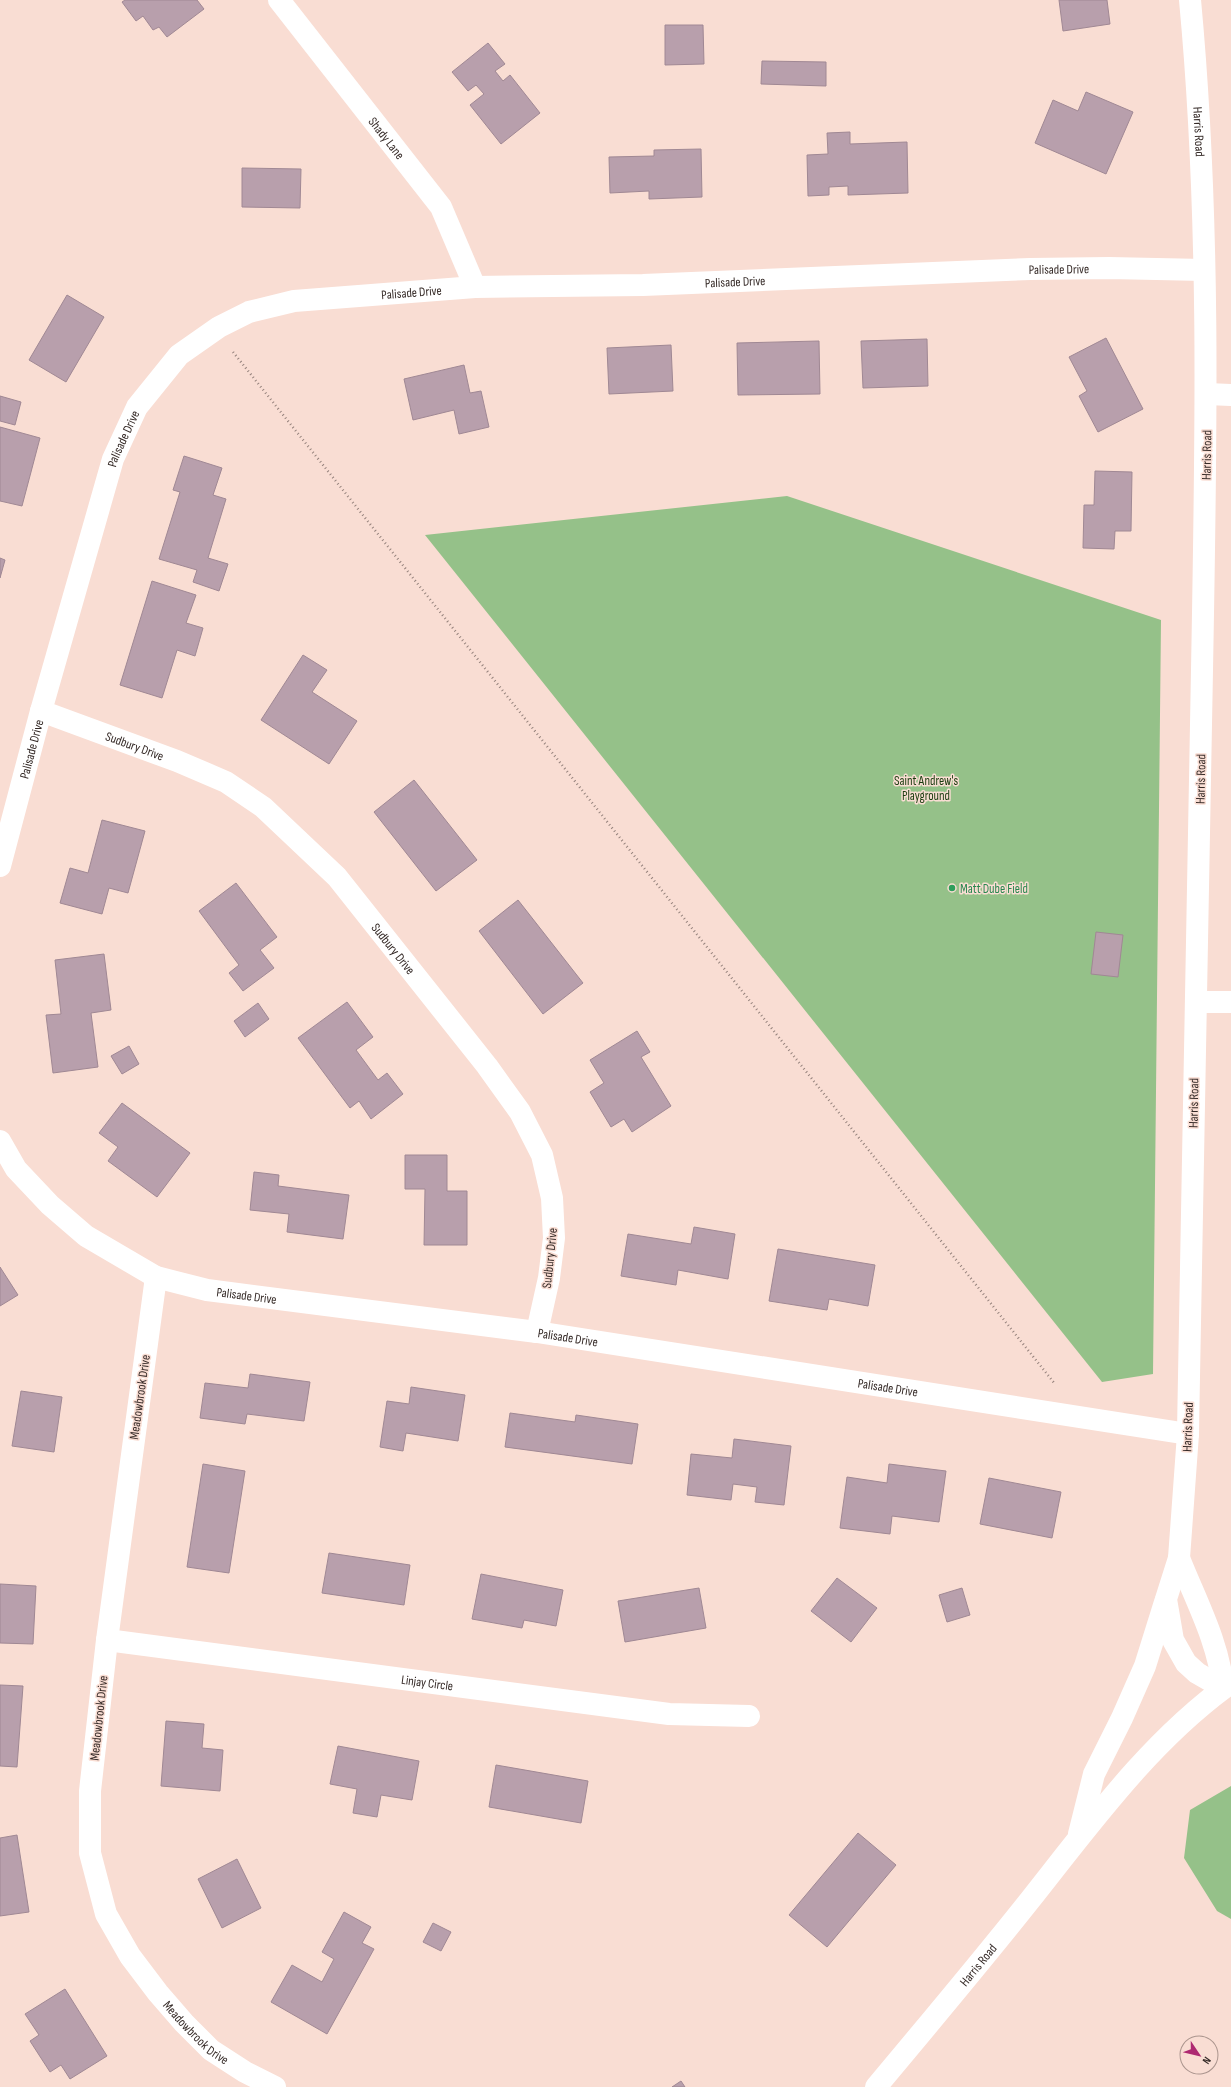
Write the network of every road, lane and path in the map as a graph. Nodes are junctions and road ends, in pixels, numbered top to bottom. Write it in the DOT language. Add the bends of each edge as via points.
graph roads {
  1 [pos="279,0"];
  2 [pos="1190,0"];
  3 [pos="1204,270"];
  4 [pos="475,287"];
  5 [pos="228,346"];
  6 [pos="1207,394"];
  7 [pos="1231,395"];
  8 [pos="41,711"];
  9 [pos="0,866"];
  10 [pos="1196,1002"];
  11 [pos="1231,1002"];
  12 [pos="0,1141"];
  13 [pos="156,1277"];
  14 [pos="537,1332"];
  15 [pos="1082,1417"];
  16 [pos="1188,1434"];
  17 [pos="1178,1558"];
  18 [pos="1166,1599"];
  19 [pos="106,1640"];
  20 [pos="1227,1686"];
  21 [pos="749,1716"];
  22 [pos="1077,1840"];
  23 [pos="275,2087"];
  24 [pos="876,2087"];
  1 -- 4 [label="street, Shady Lane" via="441,207"];
  2 -- 3 [label="street, Harris Road" via="1204,205"];
  3 -- 4 [label="street, Palisade Drive" via="1030,268 643,285"];
  3 -- 6 [label="street, Harris Road"];
  4 -- 8 [label="street, Palisade Drive" via="294,300 249,312 219,327 179,356 136,407 113,459"];
  5 -- 15 [label="path"];
  6 -- 7 [label="street"];
  6 -- 10 [label="street, Harris Road"];
  8 -- 9 [label="street, Palisade Drive"];
  8 -- 14 [label="street, Sudbury Drive" via="177,761 226,782 263,807 342,883 487,1066 520,1112 542,1155 552,1198 554,1238"];
  10 -- 11 [label="street"];
  10 -- 16 [label="street, Harris Road"];
  12 -- 13 [label="street, Palisade Drive" via="16,1169 50,1205 86,1236"];
  13 -- 14 [label="street, Palisade Drive" via="207,1290"];
  13 -- 19 [label="street, Meadowbrook Drive"];
  14 -- 15 [label="street, Palisade Drive"];
  15 -- 16 [label="street, Palisade Drive"];
  16 -- 17 [label="street, Harris Road"];
  17 -- 18 [label="street, Harris Road"];
  17 -- 20 [label="street, Harris Road" via="1216,1648"];
  18 -- 20 [label="street, Harris Road" via="1173,1640 1186,1663 1198,1673"];
  18 -- 22 [label="street, Harris Road" via="1145,1666 1094,1774"];
  19 -- 21 [label="street, Linjay Circle" via="669,1714"];
  19 -- 23 [label="street, Meadowbrook Drive" via="90,1791 90,1853 106,1914 130,1956 184,2023 211,2050 245,2072"];
  20 -- 22 [label="street, Harris Road" via="1177,1726 1126,1781"];
  22 -- 24 [label="street, Harris Road" via="970,1975"];
}
